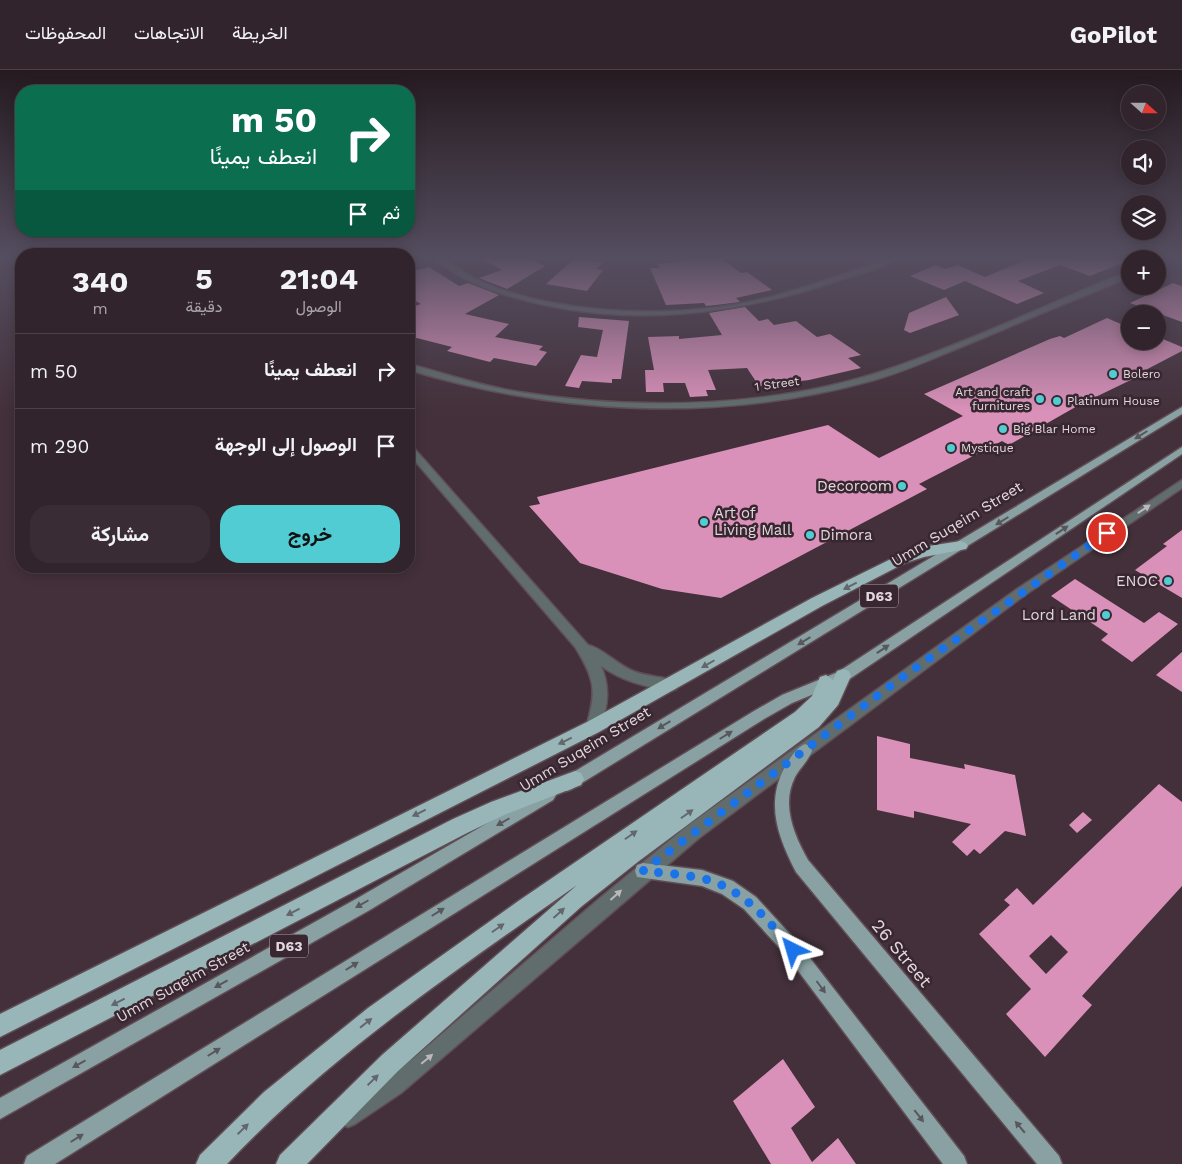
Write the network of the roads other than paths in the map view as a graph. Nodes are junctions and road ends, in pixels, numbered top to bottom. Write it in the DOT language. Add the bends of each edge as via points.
graph roads {
  1 [pos="593,310"];
  2 [pos="695,310"];
  3 [pos="1042,310"];
  4 [pos="415,369"];
  5 [pos="1182,410"];
  6 [pos="1182,450"];
  7 [pos="415,455"];
  8 [pos="1182,483"];
  9 [pos="960,546"];
  10 [pos="580,643"];
  11 [pos="834,679"];
  12 [pos="671,685"];
  13 [pos="593,727"];
  14 [pos="805,751"];
  15 [pos="575,779"];
  16 [pos="643,871"];
  17 [pos="0,1026"];
  18 [pos="0,1063"];
  19 [pos="0,1109"];
  20 [pos="315,1136"];
  21 [pos="35,1164"];
  22 [pos="209,1164"];
  23 [pos="289,1164"];
  24 [pos="956,1164"];
  25 [pos="1052,1164"];
  1 -- 2 [label="street" via="657,313"];
  3 -- 4 [label="street, 1 Street" via="888,373 830,388 768,398 672,404 572,400 489,388"];
  5 -- 9 [label="main road, Umm Suqeim Street / D63, one-way"];
  11 -- 6 [label="main road, one-way"];
  7 -- 10 [label="street"];
  14 -- 8 [label="street, one-way" via="1021,592"];
  9 -- 12 [label="highway, one-way" via="922,552 900,560 817,602"];
  9 -- 15 [label="main road, Umm Suqeim Street / D63, one-way"];
  10 -- 12 [label="street" via="620,673 642,681"];
  10 -- 13 [label="street" via="602,682 601,702"];
  20 -- 11 [label="highway, one-way" via="413,1042 575,899 813,722 832,700"];
  21 -- 11 [label="main road, one-way" via="759,715"];
  22 -- 11 [label="highway, one-way" via="260,1113 370,1021 802,717"];
  12 -- 13 [label="highway"];
  13 -- 17 [label="highway, one-way"];
  14 -- 16 [label="street"];
  25 -- 14 [label="main road, 26 Street, one-way" via="802,866 791,847 781,809 786,776"];
  15 -- 18 [label="highway, one-way" via="498,808 453,830"];
  15 -- 19 [label="main road, Umm Suqeim Street / D63, one-way" via="354,909"];
  20 -- 16 [label="street, one-way" via="356,1112 424,1061 554,952"];
  16 -- 24 [label="main road, one-way" via="702,878 727,887 750,903 793,950"];
  20 -- 23 [label="highway"];
}
